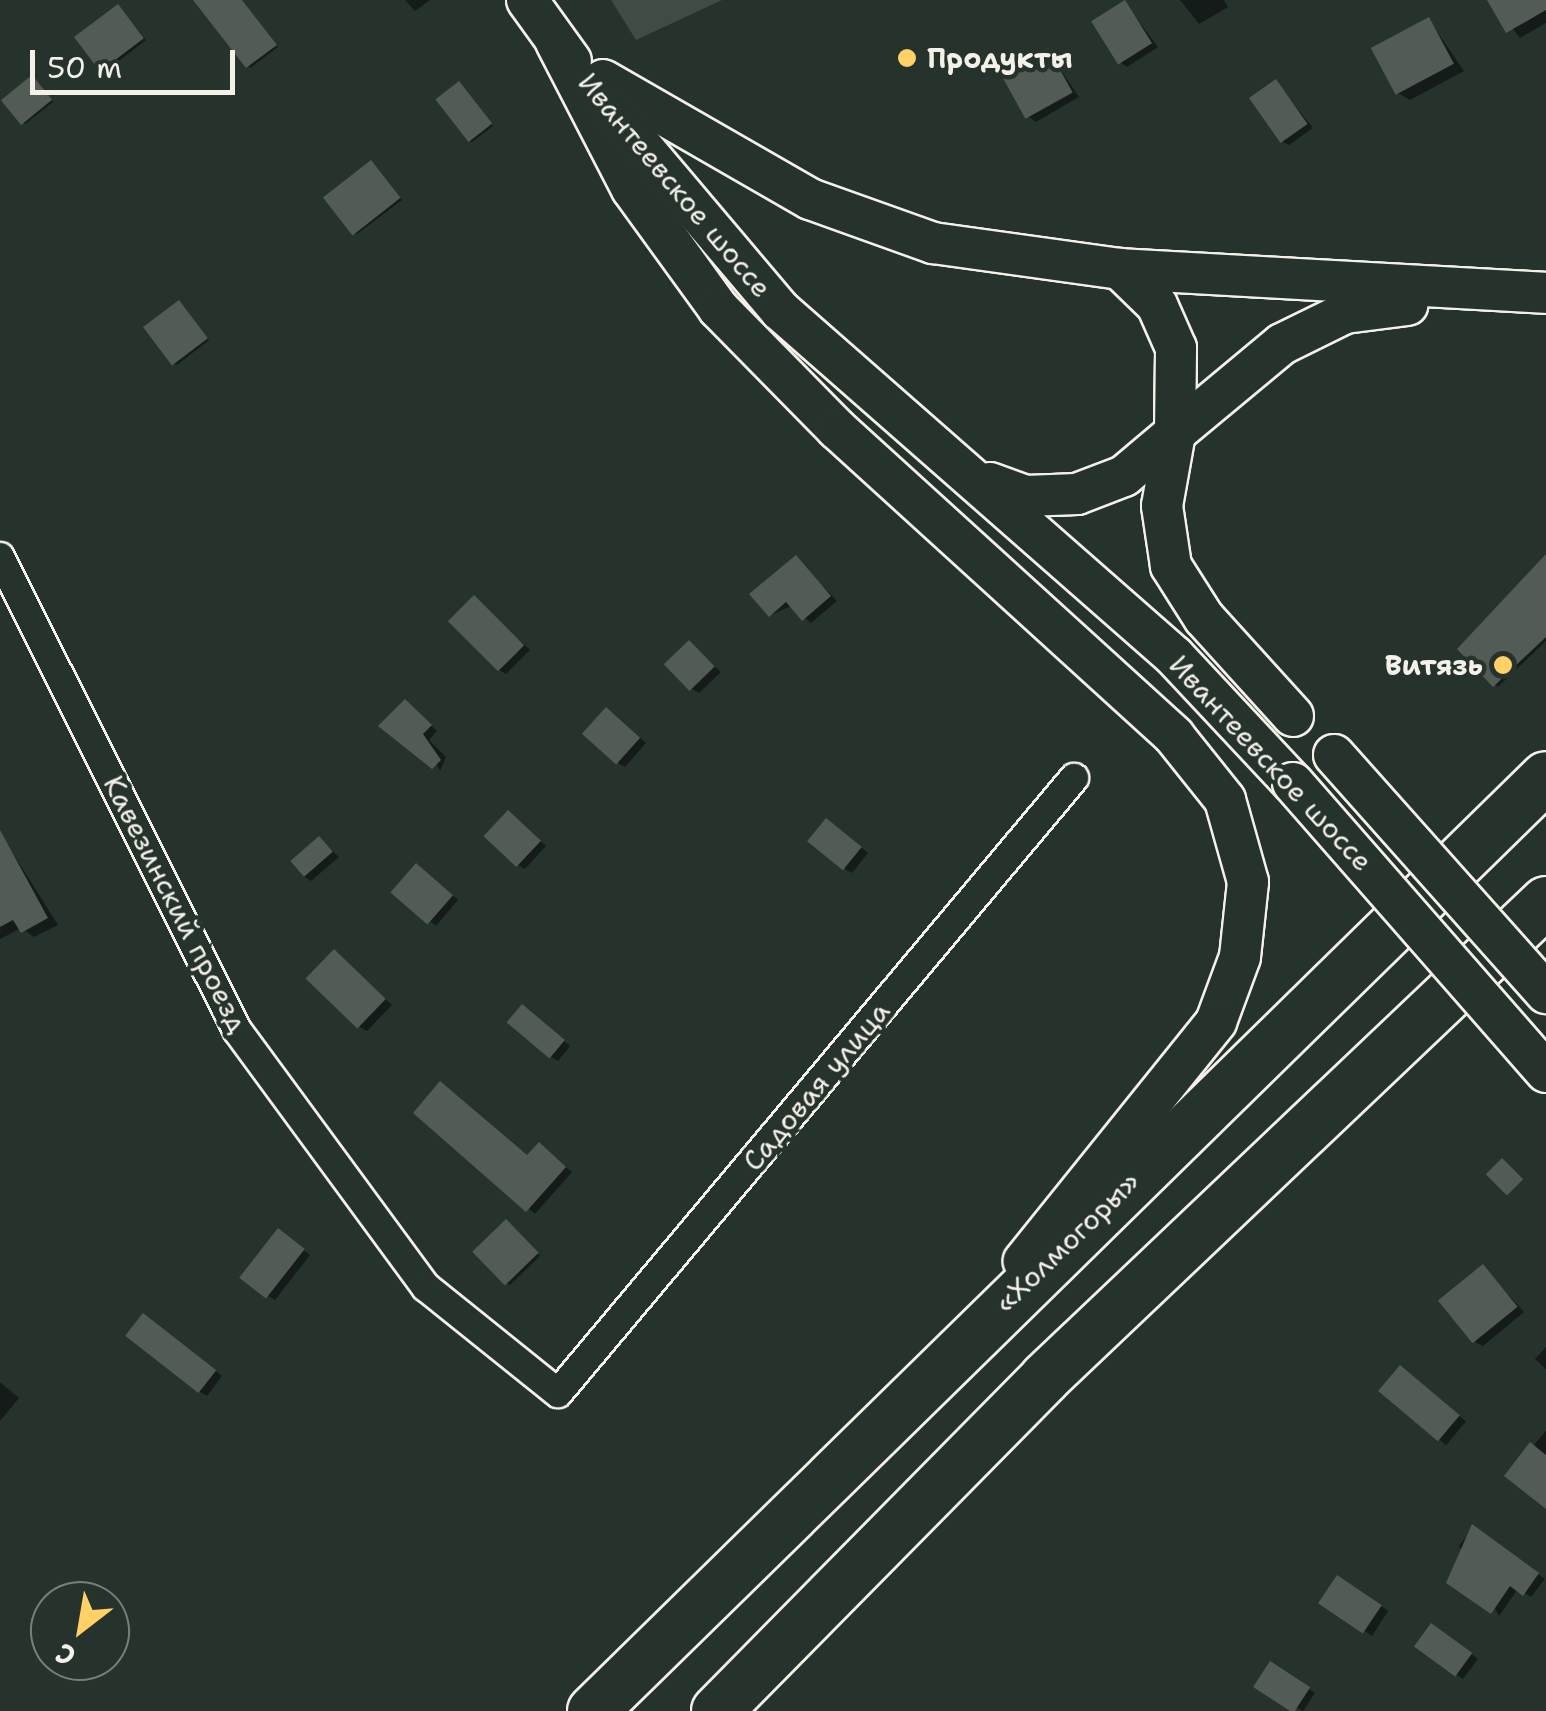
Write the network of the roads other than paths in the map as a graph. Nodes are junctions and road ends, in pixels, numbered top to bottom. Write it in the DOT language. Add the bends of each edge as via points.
graph roads {
  1 [pos="527,0"];
  2 [pos="556,42"];
  3 [pos="1120,269"];
  4 [pos="1546,292"];
  5 [pos="1546,312"];
  6 [pos="1175,433"];
  7 [pos="973,475"];
  8 [pos="0,557"];
  9 [pos="1292,716"];
  10 [pos="1546,777"];
  11 [pos="1074,778"];
  12 [pos="1546,902"];
  13 [pos="1546,993"];
  14 [pos="1546,1072"];
  15 [pos="558,1394"];
  16 [pos="909,1396"];
  17 [pos="596,1707"];
  18 [pos="717,1711"];
  1 -- 2 [label="main road, Ивантеевское шоссе"];
  2 -- 3 [label="main road" via="666,122 843,214 966,250"];
  2 -- 7 [label="main road, Ивантеевское шоссе" via="780,310"];
  2 -- 16 [label="main road" via="632,189 719,308 837,429 1174,736 1225,800 1248,882 1240,957 1216,1022"];
  3 -- 4 [label="main road"];
  3 -- 6 [label="main road" via="1158,305 1176,348"];
  5 -- 6 [label="main road" via="1394,305 1345,313 1282,344"];
  6 -- 7 [label="main road" via="1124,476 1078,494 1026,496"];
  6 -- 9 [label="main road" via="1162,506 1171,566 1204,618"];
  7 -- 9 [label="main road, Ивантеевское шоссе" via="1139,590"];
  7 -- 14 [label="main road, Ивантеевское шоссе, bridge" via="1174,656"];
  8 -- 15 [label="street, Кавезинский проезд" via="237,1030 426,1287"];
  9 -- 13 [label="main road, Ивантеевское шоссе, bridge"];
  10 -- 16 [label="highway, «Холмогоры»"];
  11 -- 15 [label="street, Садовая улица"];
  12 -- 18 [label="highway" via="1045,1378"];
  16 -- 17 [label="highway, «Холмогоры»"];
}
